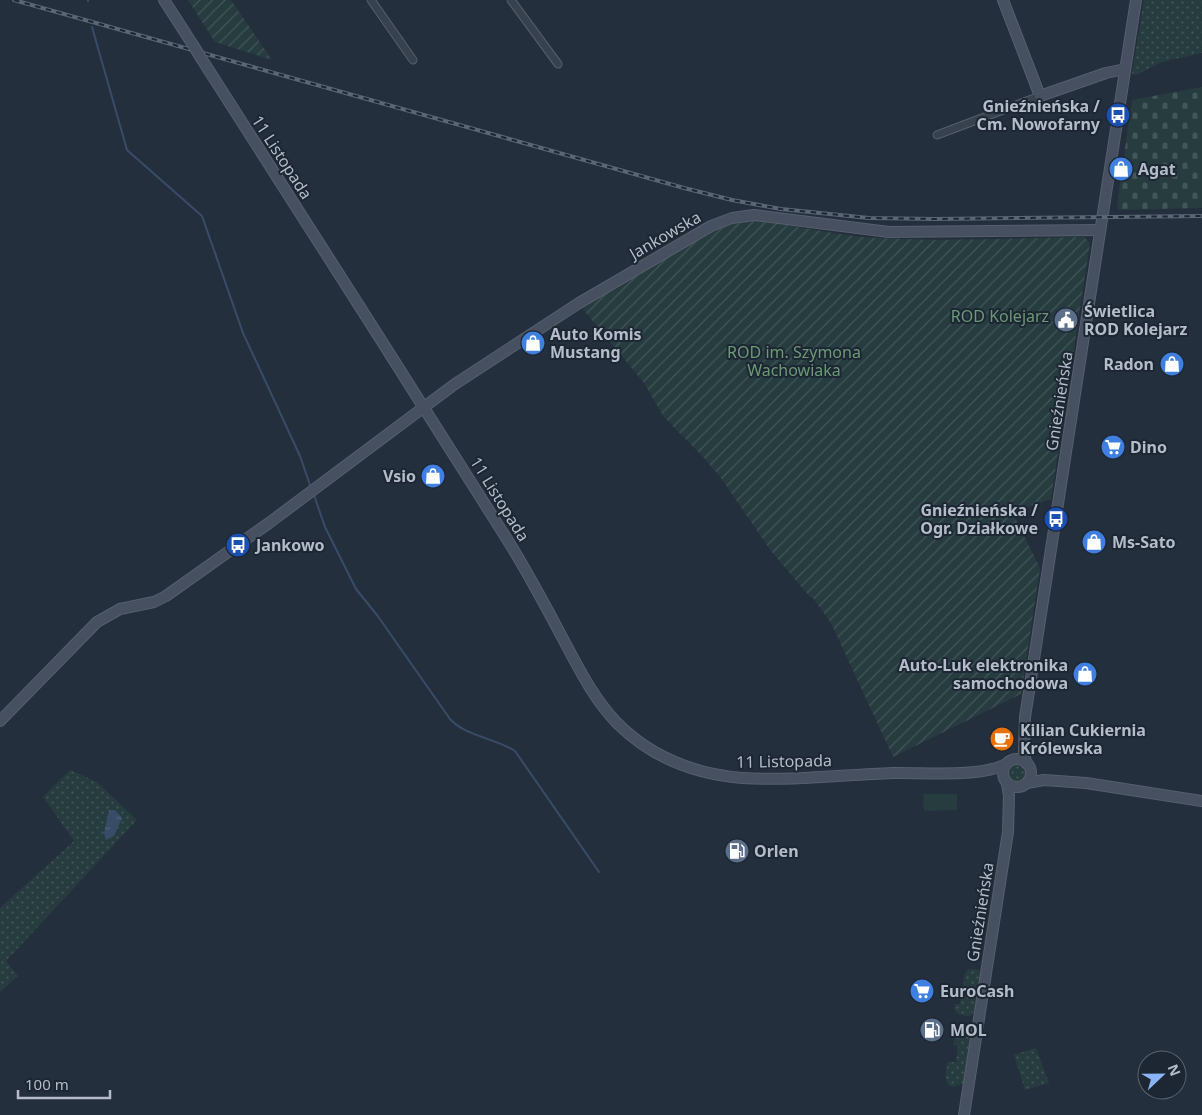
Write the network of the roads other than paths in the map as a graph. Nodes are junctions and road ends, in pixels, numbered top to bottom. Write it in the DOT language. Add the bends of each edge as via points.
graph roads {
  1 [pos="164,0"];
  2 [pos="371,0"];
  3 [pos="511,0"];
  4 [pos="1004,0"];
  5 [pos="1136,0"];
  6 [pos="414,60"];
  7 [pos="558,64"];
  8 [pos="1125,69"];
  9 [pos="1040,96"];
  10 [pos="938,135"];
  11 [pos="1100,230"];
  12 [pos="424,407"];
  13 [pos="1025,717"];
  14 [pos="0,721"];
  15 [pos="1009,762"];
  16 [pos="1028,765"];
  17 [pos="950,773"];
  18 [pos="1005,781"];
  19 [pos="1086,783"];
  20 [pos="1024,785"];
  21 [pos="1202,800"];
  22 [pos="1008,832"];
  23 [pos="964,1115"];
  1 -- 12 [label="main road, 11 Listopada, bridge"];
  2 -- 6 [label="street"];
  3 -- 7 [label="street"];
  4 -- 9 [label="main road"];
  5 -- 8 [label="main road, Gnieźnieńska"];
  8 -- 9 [label="main road" via="1106,72"];
  8 -- 11 [label="main road, Gnieźnieńska"];
  9 -- 10 [label="street"];
  11 -- 12 [label="main road, Jankowska" via="889,232 764,216 732,218 699,232 579,303"];
  11 -- 13 [label="main road, Gnieźnieńska"];
  12 -- 14 [label="main road, Jankowska" via="166,596 154,602 120,609 97,622"];
  12 -- 17 [label="main road, 11 Listopada" via="513,548 596,696 616,721 647,747 686,767 729,777 758,779"];
  13 -- 15 [label="main road, Gnieźnieńska" via="1017,750"];
  13 -- 16 [label="main road, Gnieźnieńska" via="1024,751"];
  15 -- 16 [label="main road" via="1020,759"];
  15 -- 17 [label="main road, 11 Listopada" via="991,770"];
  15 -- 18 [label="main road" via="1003,770"];
  16 -- 19 [label="main road" via="1043,774"];
  16 -- 20 [label="main road" via="1031,776"];
  17 -- 18 [label="main road, 11 Listopada"];
  18 -- 20 [label="main road" via="1014,787"];
  18 -- 22 [label="main road, Gnieźnieńska" via="1009,796"];
  19 -- 20 [label="main road" via="1044,780"];
  19 -- 21 [label="main road"];
  20 -- 22 [label="main road, Gnieźnieńska" via="1018,792"];
  22 -- 23 [label="main road, Gnieźnieńska"];
}
